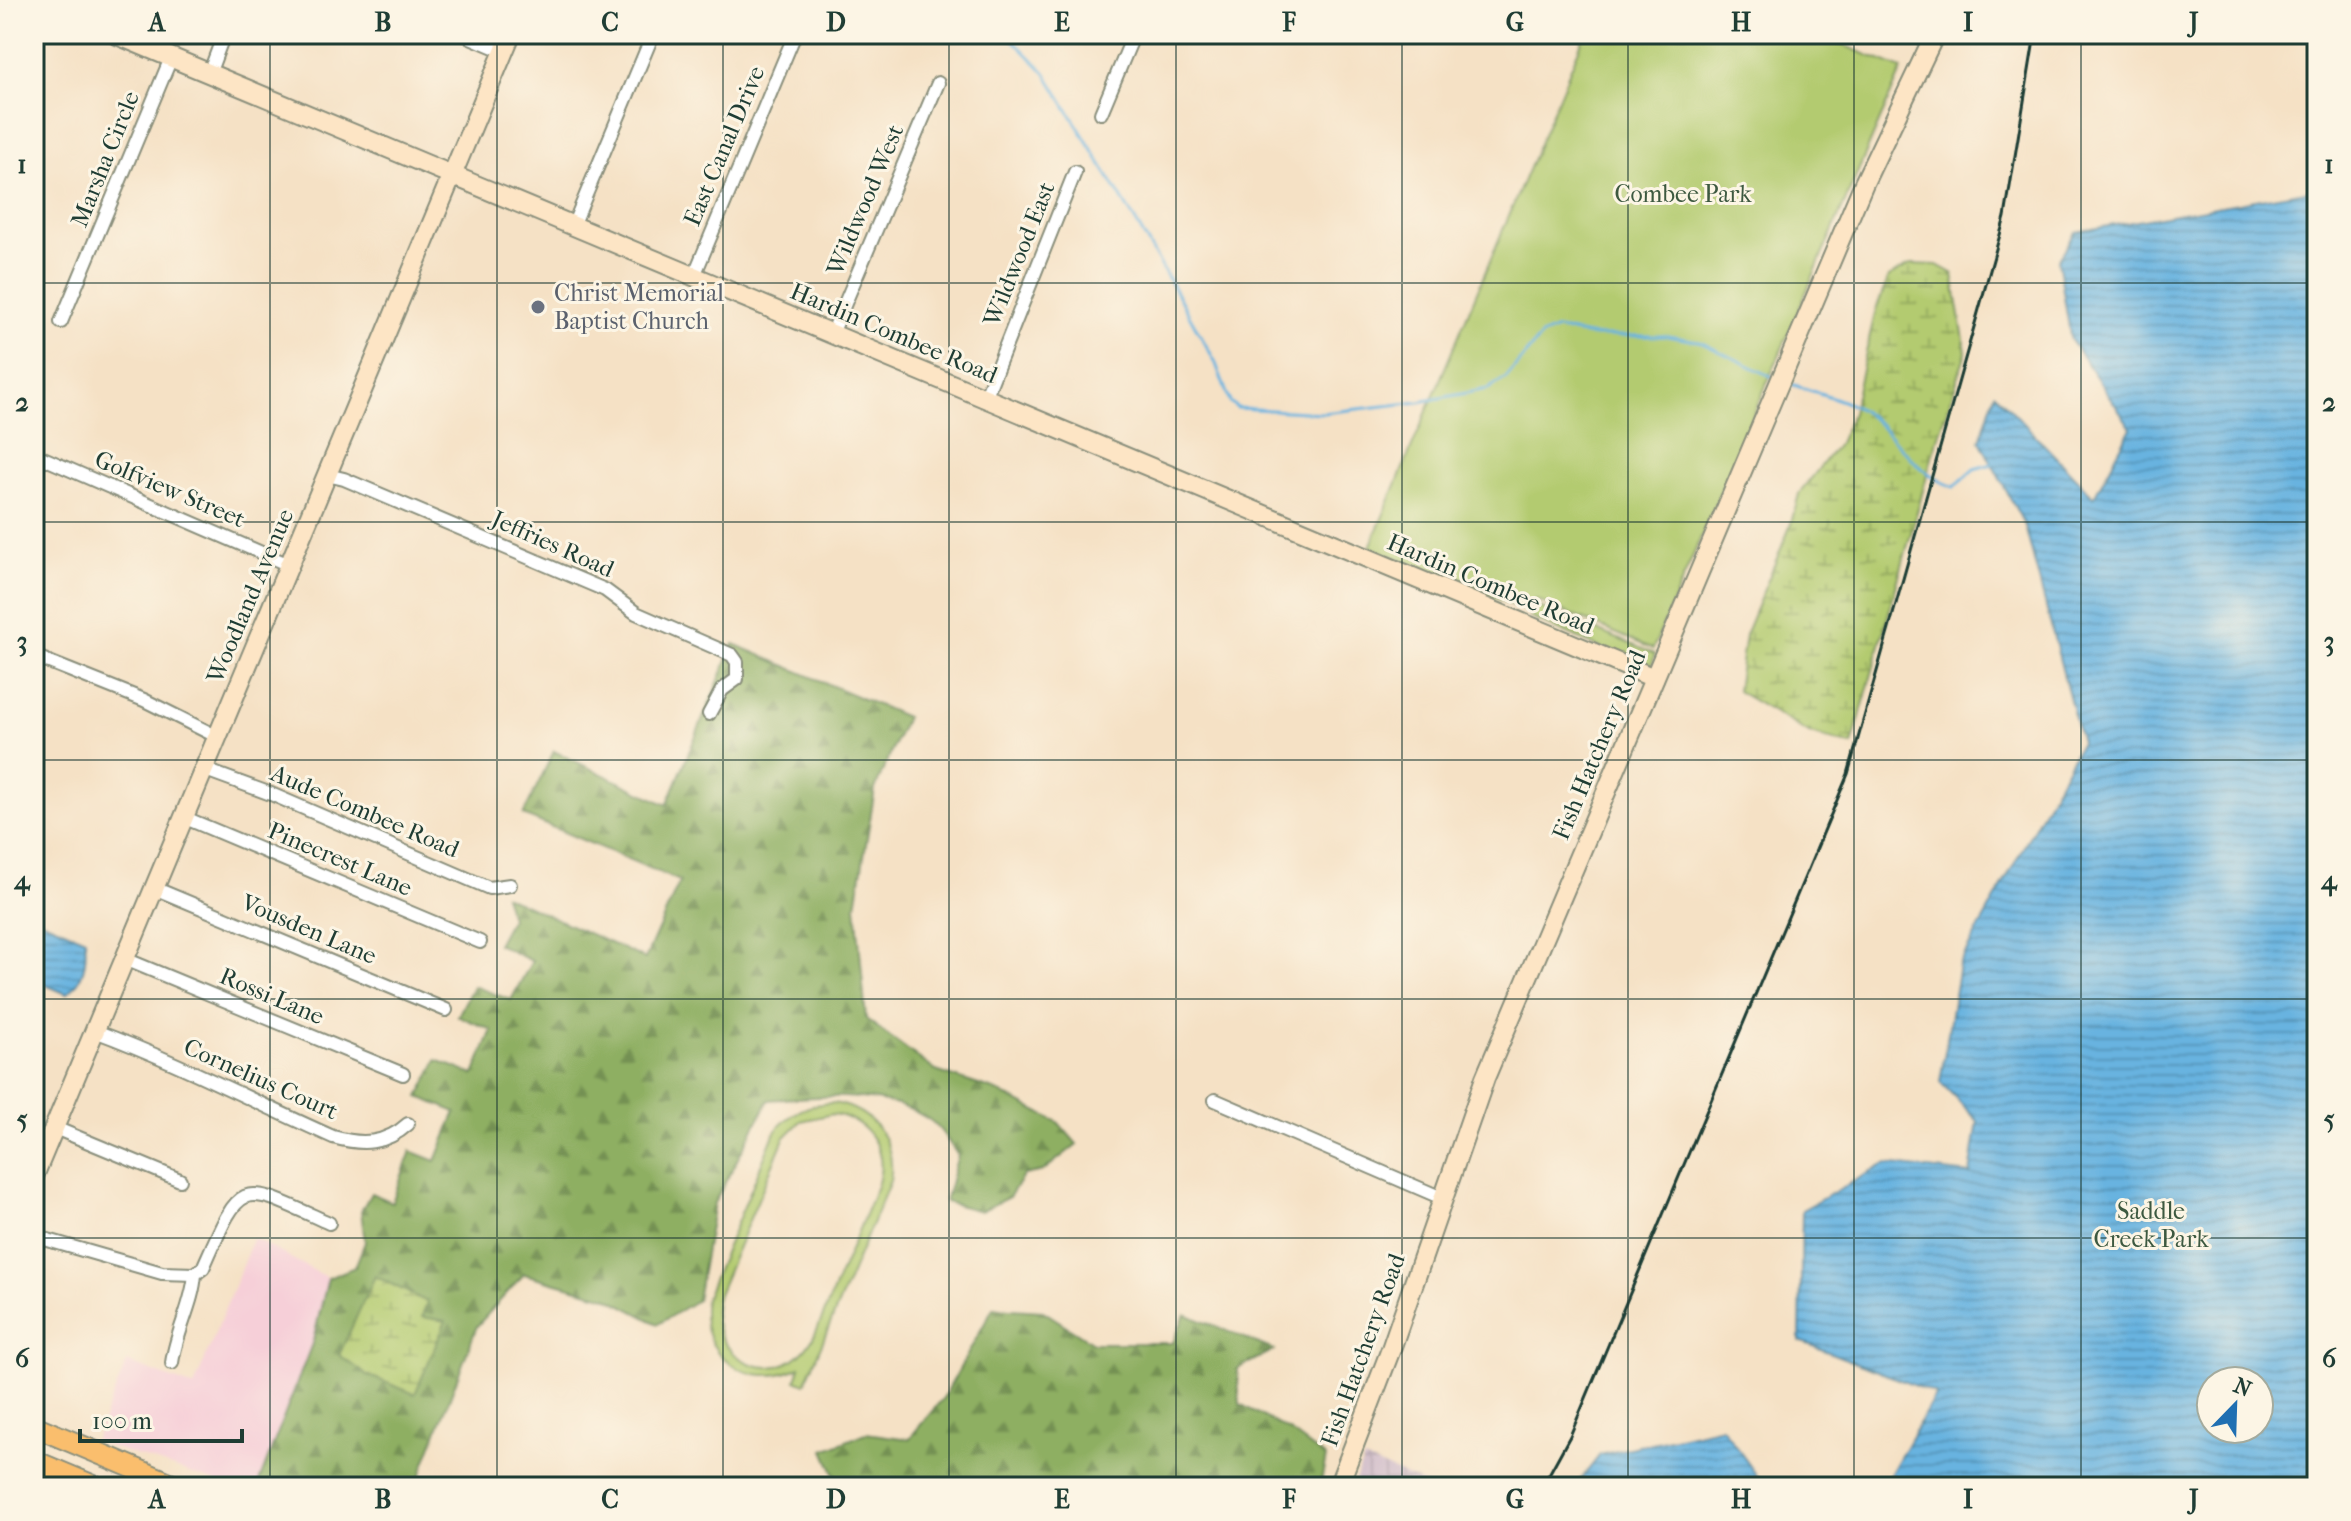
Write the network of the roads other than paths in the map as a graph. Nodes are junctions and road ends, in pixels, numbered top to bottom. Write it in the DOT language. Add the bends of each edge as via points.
graph roads {
  1 [pos="115,34"];
  2 [pos="224,34"];
  3 [pos="463,34"];
  4 [pos="653,34"];
  5 [pos="795,34"];
  6 [pos="1134,34"];
  7 [pos="1935,34"];
  8 [pos="507,42"];
  9 [pos="171,58"];
  10 [pos="209,74"];
  11 [pos="938,83"];
  12 [pos="1101,113"];
  13 [pos="1075,172"];
  14 [pos="451,175"];
  15 [pos="573,226"];
  16 [pos="694,276"];
  17 [pos="61,322"];
  18 [pos="832,334"];
  19 [pos="985,398"];
  20 [pos="34,454"];
  21 [pos="327,475"];
  22 [pos="289,565"];
  23 [pos="34,656"];
  24 [pos="1654,678"];
  25 [pos="709,714"];
  26 [pos="216,736"];
  27 [pos="203,769"];
  28 [pos="183,817"];
  29 [pos="510,885"];
  30 [pos="154,888"];
  31 [pos="480,942"];
  32 [pos="125,959"];
  33 [pos="446,1010"];
  34 [pos="95,1031"];
  35 [pos="403,1074"];
  36 [pos="1215,1100"];
  37 [pos="408,1124"];
  38 [pos="55,1128"];
  39 [pos="34,1176"];
  40 [pos="180,1180"];
  41 [pos="1442,1198"];
  42 [pos="329,1223"];
  43 [pos="34,1236"];
  44 [pos="195,1274"];
  45 [pos="172,1363"];
  46 [pos="34,1426"];
  47 [pos="34,1461"];
  48 [pos="96,1487"];
  49 [pos="179,1487"];
  50 [pos="1338,1487"];
  1 -- 9 [label="street, Hardin Combee Road"];
  2 -- 10 [label="street"];
  3 -- 8 [label="street"];
  4 -- 15 [label="street"];
  5 -- 16 [label="street, East Canal Drive"];
  6 -- 12 [label="street"];
  7 -- 24 [label="street, Fish Hatchery Road" via="1864,183"];
  8 -- 14 [label="street, Woodland Avenue"];
  9 -- 10 [label="street, Hardin Combee Road"];
  9 -- 17 [label="street, Marsha Circle"];
  10 -- 14 [label="street, Hardin Combee Road"];
  11 -- 18 [label="street, Wildwood West"];
  13 -- 19 [label="street, Wildwood East"];
  14 -- 15 [label="street, Hardin Combee Road"];
  14 -- 21 [label="street, Woodland Avenue"];
  15 -- 16 [label="street, Hardin Combee Road"];
  16 -- 18 [label="street, Hardin Combee Road"];
  18 -- 19 [label="street, Hardin Combee Road"];
  19 -- 24 [label="street, Hardin Combee Road"];
  20 -- 22 [label="street, Golfview Street"];
  21 -- 22 [label="street, Woodland Avenue"];
  21 -- 25 [label="street, Jeffries Road" via="605,590 636,613 732,655 737,679 722,690"];
  22 -- 26 [label="street, Woodland Avenue"];
  23 -- 26 [label="street"];
  24 -- 41 [label="street, Fish Hatchery Road" via="1485,1078"];
  26 -- 27 [label="street, Woodland Avenue"];
  27 -- 28 [label="street, Woodland Avenue"];
  27 -- 29 [label="street, Aude Combee Road" via="489,888"];
  28 -- 30 [label="street, Woodland Avenue"];
  28 -- 31 [label="street, Pinecrest Lane"];
  30 -- 32 [label="street, Woodland Avenue"];
  30 -- 33 [label="street, Vousden Lane"];
  32 -- 34 [label="street, Woodland Avenue"];
  32 -- 35 [label="street, Rossi Lane"];
  34 -- 37 [label="street, Cornelius Court" via="333,1137 357,1144 381,1141"];
  34 -- 38 [label="street, Woodland Avenue"];
  36 -- 41 [label="street"];
  38 -- 39 [label="street, Woodland Avenue"];
  38 -- 40 [label="street"];
  41 -- 50 [label="street, Fish Hatchery Road"];
  42 -- 44 [label="street" via="263,1196 242,1195 233,1202 203,1268"];
  43 -- 44 [label="street" via="162,1273"];
  44 -- 45 [label="street"];
  46 -- 49 [label="main road"];
  47 -- 48 [label="main road"];
}
